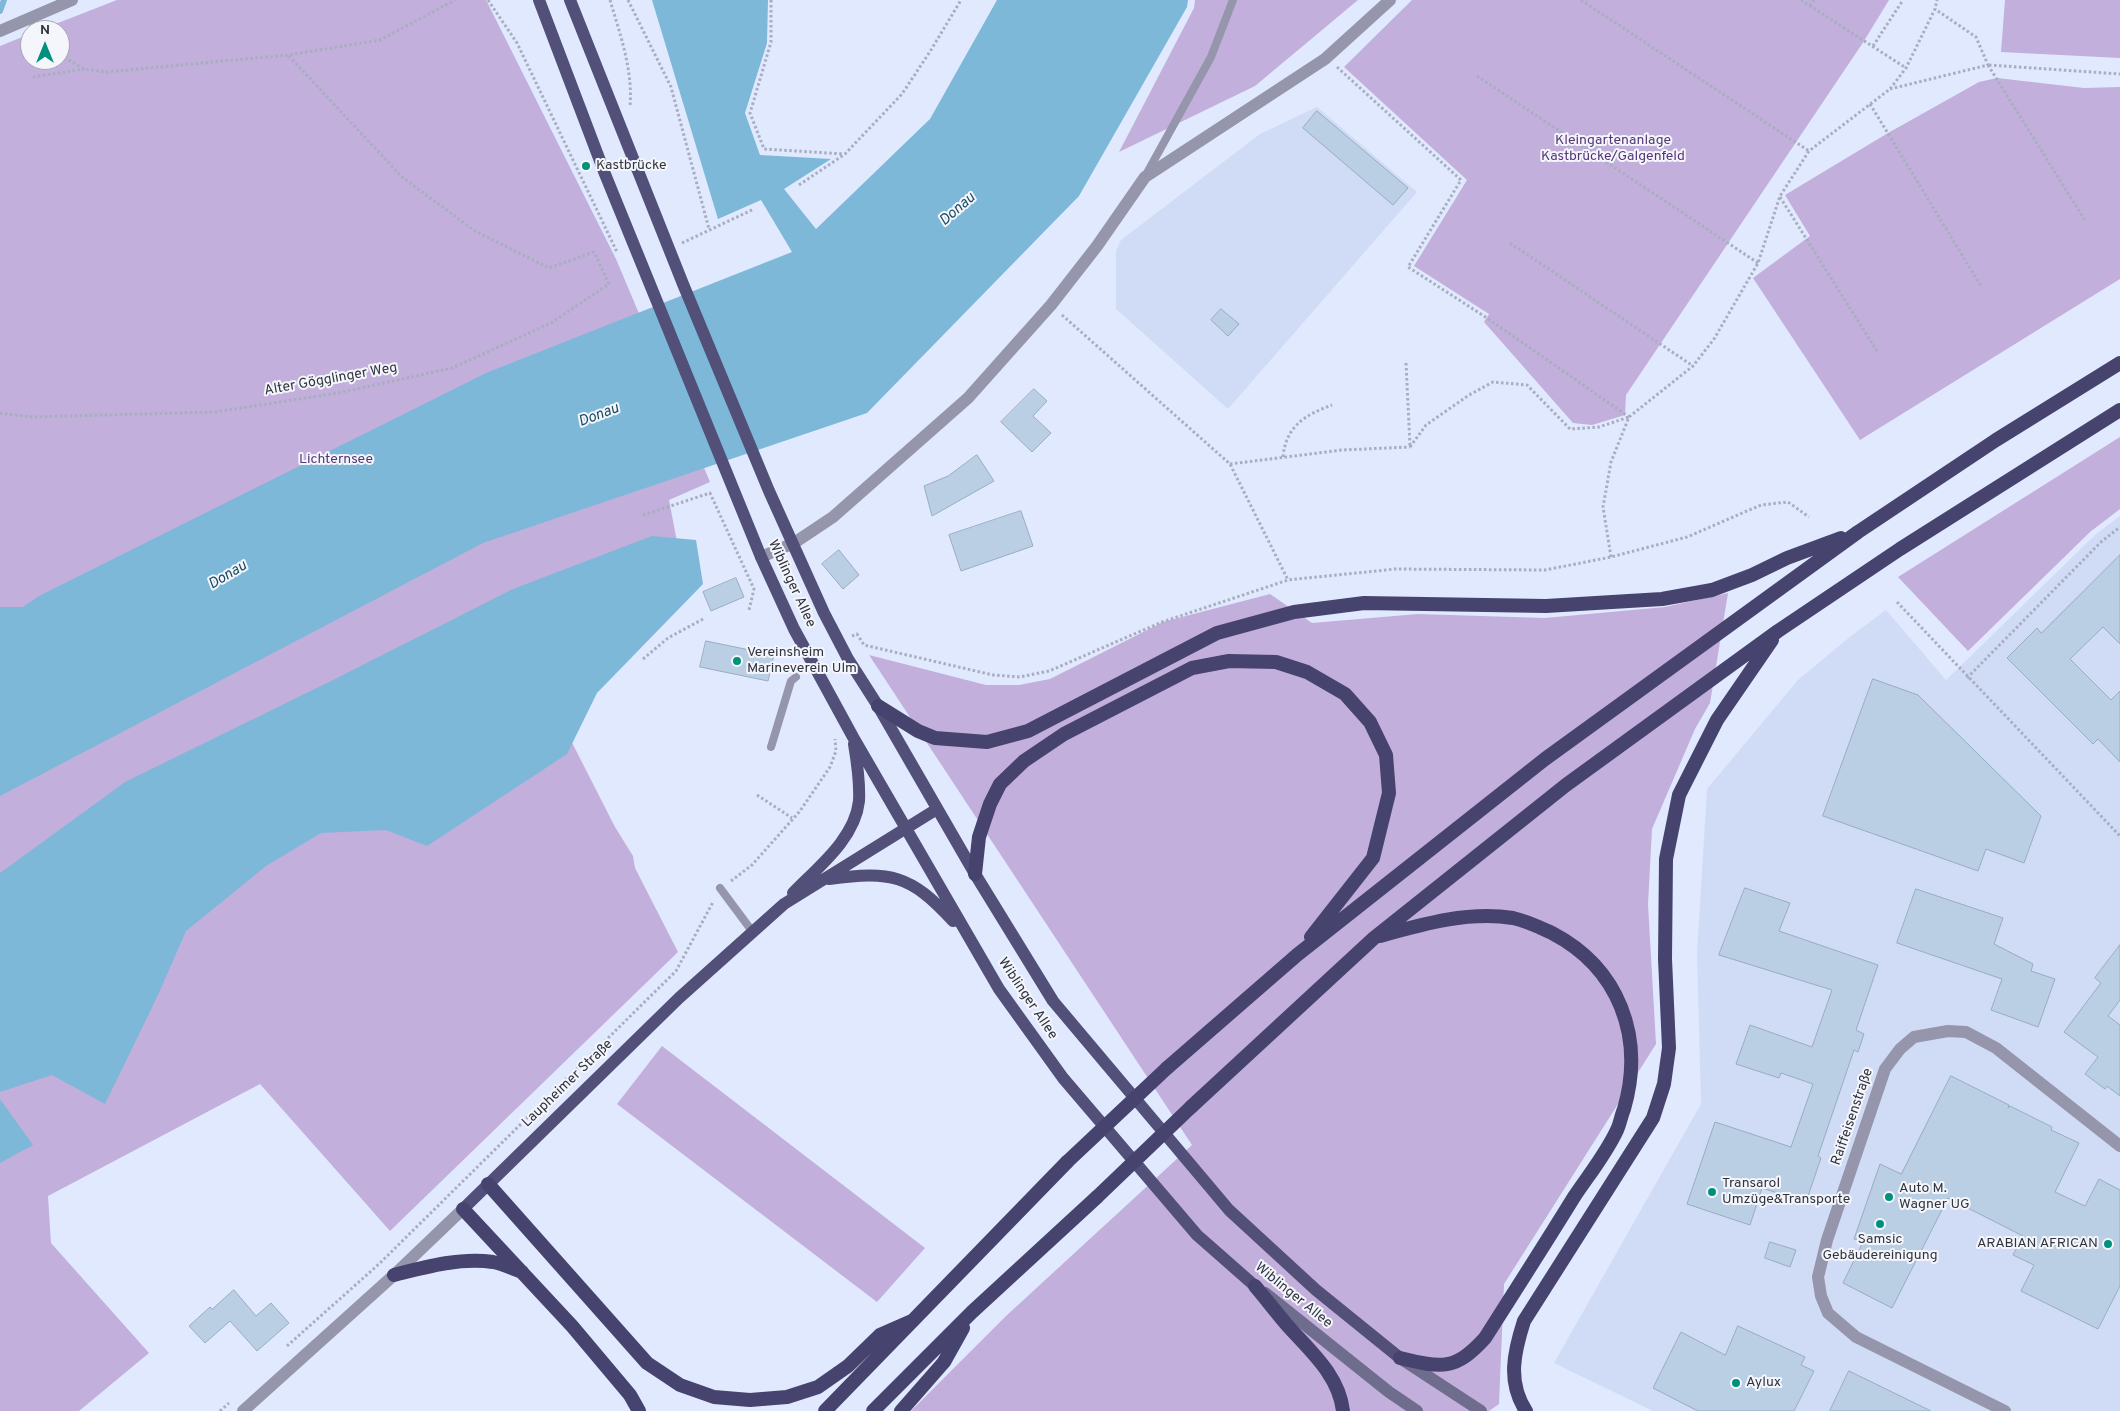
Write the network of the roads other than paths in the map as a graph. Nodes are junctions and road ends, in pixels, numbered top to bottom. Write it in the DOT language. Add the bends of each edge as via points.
graph roads {
  1 [pos="72,0"];
  2 [pos="539,0"];
  3 [pos="570,0"];
  4 [pos="1234,0"];
  5 [pos="1390,0"];
  6 [pos="29,19"];
  7 [pos="5,29"];
  8 [pos="1145,177"];
  9 [pos="2120,363"];
  10 [pos="2120,410"];
  11 [pos="1858,532"];
  12 [pos="794,543"];
  13 [pos="761,557"];
  14 [pos="1778,631"];
  15 [pos="796,677"];
  16 [pos="878,706"];
  17 [pos="853,736"];
  18 [pos="771,747"];
  19 [pos="937,808"];
  20 [pos="906,827"];
  21 [pos="975,874"];
  22 [pos="824,880"];
  23 [pos="720,888"];
  24 [pos="784,904"];
  25 [pos="752,931"];
  26 [pos="1374,938"];
  27 [pos="970,940"];
  28 [pos="1297,956"];
  29 [pos="2120,1146"];
  30 [pos="488,1184"];
  31 [pos="462,1208"];
  32 [pos="524,1272"];
  33 [pos="394,1275"];
  34 [pos="1256,1286"];
  35 [pos="972,1312"];
  36 [pos="912,1321"];
  37 [pos="1400,1358"];
  38 [pos="243,1411"];
  39 [pos="639,1411"];
  40 [pos="825,1411"];
  41 [pos="873,1411"];
  42 [pos="901,1411"];
  43 [pos="1343,1411"];
  44 [pos="1416,1411"];
  45 [pos="1481,1411"];
  46 [pos="1526,1411"];
  47 [pos="2006,1411"];
  1 -- 6 [label="street"];
  2 -- 13 [label="main road, Wiblinger Allee" via="605,174"];
  3 -- 12 [label="main road, Wiblinger Allee" via="683,284"];
  4 -- 8 [label="lane" via="1211,57"];
  5 -- 8 [label="street" via="1325,58"];
  6 -- 7 [label="street"];
  8 -- 12 [label="street" via="1051,305 968,398 833,517"];
  9 -- 11 [label="highway" via="1996,440"];
  10 -- 14 [label="highway" via="1900,549"];
  11 -- 16 [label="highway" via="1712,590 1662,599 1546,606 1364,603 1294,612 1217,633 1028,731 987,742 935,738 918,732"];
  11 -- 28 [label="highway" via="1545,758"];
  12 -- 13 [label="street"];
  12 -- 16 [label="main road, Wiblinger Allee" via="824,613"];
  13 -- 17 [label="main road, Wiblinger Allee" via="794,629"];
  14 -- 26 [label="highway" via="1566,784"];
  14 -- 46 [label="highway" via="1717,720 1678,795 1666,858 1665,959 1669,1048 1664,1084 1653,1118 1524,1321 1515,1349 1514,1373 1521,1404"];
  15 -- 18 [label="lane" via="790,681"];
  16 -- 19 [label="main road, Wiblinger Allee"];
  17 -- 20 [label="main road, Wiblinger Allee"];
  17 -- 24 [label="main road" via="858,771 858,802 853,823 840,843"];
  19 -- 20 [label="main road, Laupheimer Straße"];
  19 -- 21 [label="main road, Wiblinger Allee"];
  20 -- 22 [label="main road, Laupheimer Straße"];
  20 -- 27 [label="main road, Wiblinger Allee"];
  21 -- 28 [label="highway" via="978,837 990,804 1000,784 1024,761 1064,734 1192,668 1229,661 1276,662 1307,672 1345,694 1370,722 1386,755 1389,793 1373,858"];
  21 -- 37 [label="main road, Wiblinger Allee" via="1053,1001 1229,1210 1316,1290"];
  22 -- 24 [label="main road, Laupheimer Straße"];
  22 -- 27 [label="main road" via="877,874 900,880 937,904"];
  23 -- 25 [label="lane"];
  24 -- 25 [label="main road, Laupheimer Straße"];
  25 -- 30 [label="main road, Laupheimer Straße"];
  26 -- 35 [label="highway, bridge"];
  26 -- 37 [label="highway" via="1463,917 1488,915 1536,925 1581,951 1600,971 1623,1013 1631,1062 1631,1082 1617,1130 1485,1338 1459,1362 1442,1366"];
  27 -- 34 [label="main road, Wiblinger Allee" via="999,989 1063,1078 1197,1235"];
  28 -- 36 [label="highway, bridge" via="1167,1068 1067,1162"];
  29 -- 47 [label="street, Raiffeisenstraße" via="1996,1048 1966,1032 1948,1031 1914,1037 1885,1069 1827,1240 1818,1277 1828,1313 1856,1336"];
  30 -- 31 [label="main road, Laupheimer Straße"];
  30 -- 36 [label="highway" via="647,1363 680,1385 714,1397 750,1400 786,1397 818,1387 848,1366 880,1335"];
  31 -- 32 [label="highway"];
  31 -- 33 [label="street, Laupheimer Straße"];
  32 -- 33 [label="highway" via="493,1262 464,1262"];
  32 -- 39 [label="highway" via="630,1395"];
  33 -- 38 [label="street, Laupheimer Straße"];
  34 -- 43 [label="highway" via="1329,1372 1342,1400"];
  34 -- 44 [label="main road, Wiblinger Allee"];
  35 -- 41 [label="highway"];
  35 -- 42 [label="highway" via="944,1362"];
  36 -- 40 [label="highway"];
  37 -- 45 [label="main road, Wiblinger Allee"];
}
